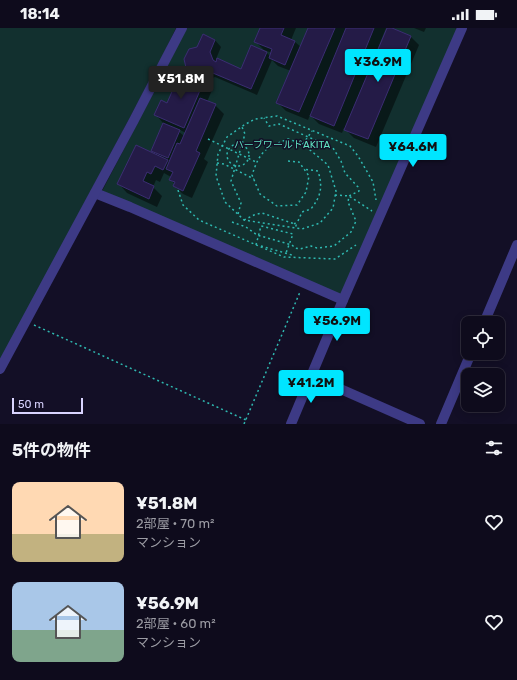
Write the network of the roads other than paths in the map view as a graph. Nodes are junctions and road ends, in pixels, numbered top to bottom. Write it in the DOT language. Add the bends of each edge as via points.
graph roads {
  1 [pos="182,28"];
  2 [pos="462,28"];
  3 [pos="95,193"];
  4 [pos="517,245"];
  5 [pos="343,300"];
  6 [pos="487,316"];
  7 [pos="468,360"];
  8 [pos="0,369"];
  9 [pos="311,376"];
  10 [pos="291,424"];
  11 [pos="420,424"];
  12 [pos="440,424"];
  1 -- 3 [label="street"];
  2 -- 5 [label="street"];
  3 -- 5 [label="street"];
  3 -- 8 [label="street"];
  4 -- 6 [label="street"];
  5 -- 9 [label="street"];
  7 -- 12 [label="street"];
  9 -- 10 [label="street"];
  9 -- 11 [label="street"];
}
